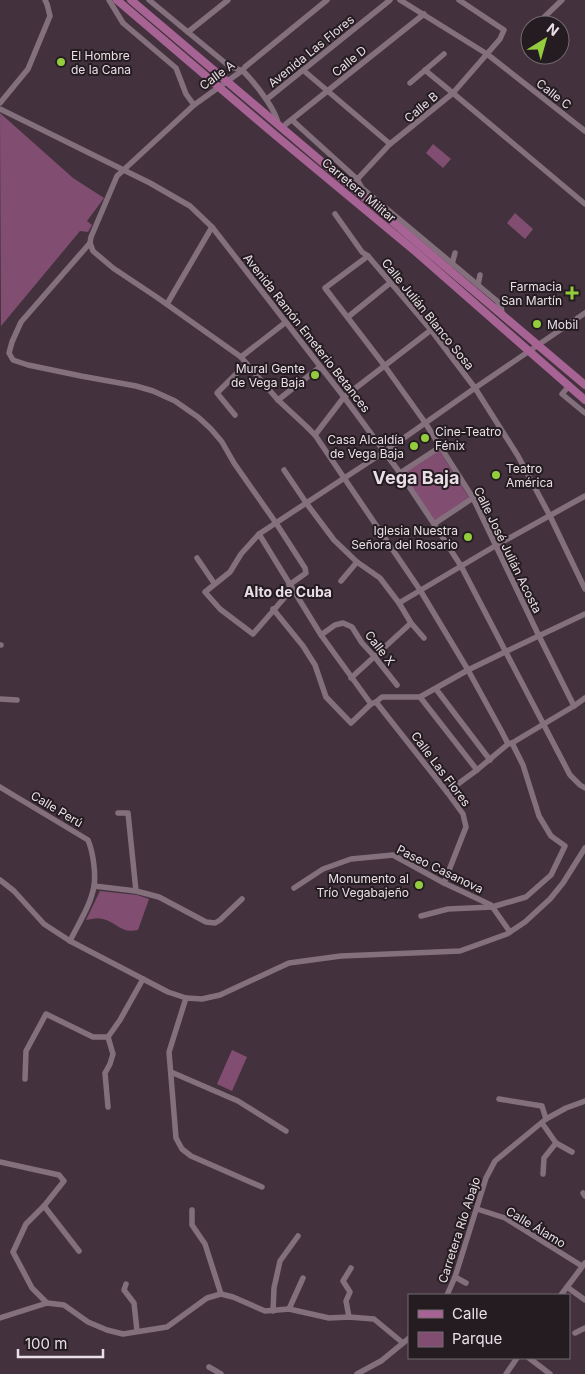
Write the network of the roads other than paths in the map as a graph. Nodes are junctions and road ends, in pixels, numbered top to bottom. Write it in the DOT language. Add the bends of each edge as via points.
graph roads {
  1 [pos="45,0"];
  2 [pos="109,0"];
  3 [pos="117,0"];
  4 [pos="131,0"];
  5 [pos="149,0"];
  6 [pos="228,0"];
  7 [pos="327,0"];
  8 [pos="390,0"];
  9 [pos="400,0"];
  10 [pos="459,0"];
  11 [pos="562,0"];
  12 [pos="424,14"];
  13 [pos="546,15"];
  14 [pos="188,32"];
  15 [pos="444,54"];
  16 [pos="487,54"];
  17 [pos="242,70"];
  18 [pos="303,70"];
  19 [pos="425,70"];
  20 [pos="227,81"];
  21 [pos="410,83"];
  22 [pos="219,87"];
  23 [pos="328,91"];
  24 [pos="453,93"];
  25 [pos="267,99"];
  26 [pos="0,103"];
  27 [pos="194,105"];
  28 [pos="0,109"];
  29 [pos="285,123"];
  30 [pos="585,131"];
  31 [pos="390,144"];
  32 [pos="123,170"];
  33 [pos="357,179"];
  34 [pos="351,186"];
  35 [pos="585,204"];
  36 [pos="335,214"];
  37 [pos="212,227"];
  38 [pos="90,243"];
  39 [pos="455,252"];
  40 [pos="368,256"];
  41 [pos="452,264"];
  42 [pos="480,275"];
  43 [pos="390,283"];
  44 [pos="478,285"];
  45 [pos="166,304"];
  46 [pos="585,312"];
  47 [pos="502,313"];
  48 [pos="348,317"];
  49 [pos="286,322"];
  50 [pos="431,330"];
  51 [pos="539,345"];
  52 [pos="528,352"];
  53 [pos="240,357"];
  54 [pos="246,364"];
  55 [pos="384,365"];
  56 [pos="320,367"];
  57 [pos="583,382"];
  58 [pos="569,386"];
  59 [pos="475,388"];
  60 [pos="344,397"];
  61 [pos="278,400"];
  62 [pos="585,400"];
  63 [pos="585,413"];
  64 [pos="236,415"];
  65 [pos="425,423"];
  66 [pos="315,435"];
  67 [pos="440,447"];
  68 [pos="384,452"];
  69 [pos="284,470"];
  70 [pos="400,473"];
  71 [pos="344,478"];
  72 [pos="585,496"];
  73 [pos="473,498"];
  74 [pos="307,504"];
  75 [pos="550,516"];
  76 [pos="276,523"];
  77 [pos="434,524"];
  78 [pos="259,534"];
  79 [pos="495,546"];
  80 [pos="197,558"];
  81 [pos="357,562"];
  82 [pos="461,566"];
  83 [pos="341,581"];
  84 [pos="214,583"];
  85 [pos="290,586"];
  86 [pos="585,589"];
  87 [pos="420,590"];
  88 [pos="399,604"];
  89 [pos="273,609"];
  90 [pos="585,614"];
  91 [pos="411,624"];
  92 [pos="321,635"];
  93 [pos="539,636"];
  94 [pos="424,638"];
  95 [pos="505,652"];
  96 [pos="374,656"];
  97 [pos="468,670"];
  98 [pos="351,678"];
  99 [pos="397,685"];
  100 [pos="436,689"];
  101 [pos="420,697"];
  102 [pos="585,698"];
  103 [pos="0,699"];
  104 [pos="17,700"];
  105 [pos="373,703"];
  106 [pos="574,706"];
  107 [pos="543,724"];
  108 [pos="510,744"];
  109 [pos="490,760"];
  110 [pos="477,770"];
  111 [pos="0,787"];
  112 [pos="582,787"];
  113 [pos="447,792"];
  114 [pos="585,794"];
  115 [pos="118,814"];
  116 [pos="585,848"];
  117 [pos="0,880"];
  118 [pos="444,884"];
  119 [pos="94,886"];
  120 [pos="294,888"];
  121 [pos="136,891"];
  122 [pos="242,899"];
  123 [pos="492,907"];
  124 [pos="421,916"];
  125 [pos="510,932"];
  126 [pos="70,941"];
  127 [pos="143,979"];
  128 [pos="186,998"];
  129 [pos="108,1037"];
  130 [pos="171,1072"];
  131 [pos="25,1078"];
  132 [pos="499,1099"];
  133 [pos="585,1101"];
  134 [pos="108,1107"];
  135 [pos="544,1121"];
  136 [pos="286,1131"];
  137 [pos="556,1143"];
  138 [pos="572,1152"];
  139 [pos="0,1162"];
  140 [pos="543,1174"];
  141 [pos="262,1187"];
  142 [pos="44,1206"];
  143 [pos="477,1209"];
  144 [pos="192,1210"];
  145 [pos="298,1236"];
  146 [pos="79,1251"];
  147 [pos="582,1267"];
  148 [pos="351,1268"];
  149 [pos="585,1275"];
  150 [pos="455,1277"];
  151 [pos="303,1278"];
  152 [pos="466,1283"];
  153 [pos="126,1284"];
  154 [pos="567,1287"];
  155 [pos="221,1294"];
  156 [pos="447,1294"];
  157 [pos="562,1294"];
  158 [pos="585,1300"];
  159 [pos="47,1303"];
  160 [pos="289,1309"];
  161 [pos="273,1311"];
  162 [pos="348,1317"];
  163 [pos="0,1318"];
  164 [pos="585,1328"];
  165 [pos="137,1331"];
  166 [pos="575,1332"];
  167 [pos="408,1339"];
  168 [pos="403,1343"];
  169 [pos="516,1359"];
  170 [pos="530,1359"];
  171 [pos="209,1367"];
  172 [pos="221,1374"];
  173 [pos="357,1374"];
  174 [pos="506,1374"];
  175 [pos="550,1374"];
  1 -- 26 [label="street" via="50,16 28,69"];
  2 -- 27 [label="street" via="123,22 176,68"];
  3 -- 22 [label="main road, Carretera Militar"];
  4 -- 20 [label="main road, Carretera Militar"];
  5 -- 14 [label="street"];
  6 -- 14 [label="street"];
  7 -- 17 [label="street, Calle A"];
  8 -- 18 [label="street, Avenida Las Flores"];
  9 -- 12 [label="street, Calle C"];
  10 -- 16 [label="street, Calle B" via="504,30"];
  11 -- 13 [label="street"];
  12 -- 16 [label="street, Calle C"];
  12 -- 23 [label="street, Calle D"];
  14 -- 17 [label="street" via="229,66"];
  15 -- 19 [label="street"];
  16 -- 24 [label="street, Calle B"];
  16 -- 30 [label="street, Calle C"];
  17 -- 20 [label="street, Calle A"];
  17 -- 25 [label="street"];
  18 -- 23 [label="street"];
  18 -- 25 [label="street, Avenida Las Flores"];
  19 -- 21 [label="street"];
  19 -- 24 [label="street"];
  20 -- 22 [label="street, Calle A"];
  20 -- 29 [label="main road, Carretera Militar"];
  22 -- 27 [label="street, Calle A"];
  22 -- 52 [label="main road, Carretera Militar" via="416,252"];
  23 -- 29 [label="street, Calle D"];
  23 -- 31 [label="street"];
  24 -- 31 [label="street, Calle B"];
  24 -- 35 [label="street"];
  25 -- 29 [label="street" via="278,120"];
  27 -- 32 [label="street, Calle A"];
  28 -- 32 [label="street, Avenida Ramón Emeterio Betances"];
  29 -- 33 [label="street"];
  29 -- 34 [label="main road, Carretera Militar"];
  31 -- 33 [label="street, Calle B"];
  32 -- 37 [label="street, Avenida Ramón Emeterio Betances" via="190,206"];
  32 -- 38 [label="street, Calle A" via="117,176"];
  33 -- 34 [label="street, Calle B"];
  33 -- 41 [label="street" via="362,188"];
  34 -- 47 [label="main road, Carretera Militar"];
  36 -- 40 [label="street, Calle Julián Blanco Sosa"];
  37 -- 45 [label="street"];
  37 -- 49 [label="street, Avenida Ramón Emeterio Betances"];
  38 -- 45 [label="street" via="93,251 113,268"];
  38 -- 76 [label="street" via="21,322 9,354 13,360 28,365 136,386 175,401 198,417 222,442"];
  39 -- 41 [label="street"];
  40 -- 43 [label="street, Calle Julián Blanco Sosa"];
  40 -- 48 [label="street, Calle José Julián Acosta" via="326,288"];
  41 -- 44 [label="street"];
  42 -- 44 [label="street"];
  43 -- 48 [label="street"];
  43 -- 50 [label="street, Calle Julián Blanco Sosa"];
  44 -- 47 [label="street" via="497,301"];
  45 -- 53 [label="street"];
  46 -- 51 [label="street"];
  47 -- 51 [label="main road, Carretera Militar"];
  48 -- 55 [label="street, Calle José Julián Acosta"];
  49 -- 53 [label="street"];
  49 -- 56 [label="street, Avenida Ramón Emeterio Betances"];
  50 -- 55 [label="street"];
  50 -- 59 [label="street, Calle Julián Blanco Sosa"];
  51 -- 52 [label="street"];
  51 -- 57 [label="main road, Carretera Militar"];
  52 -- 58 [label="main road, Carretera Militar"];
  52 -- 59 [label="street"];
  53 -- 54 [label="street"];
  54 -- 61 [label="street"];
  54 -- 64 [label="street" via="217,393"];
  55 -- 60 [label="street"];
  55 -- 65 [label="street, Calle José Julián Acosta"];
  56 -- 60 [label="street, Avenida Ramón Emeterio Betances"];
  56 -- 61 [label="street"];
  58 -- 62 [label="main road, Carretera Militar"];
  58 -- 63 [label="street" via="562,394"];
  59 -- 65 [label="street"];
  59 -- 75 [label="street, Calle Julián Blanco Sosa" via="518,456"];
  60 -- 66 [label="street"];
  60 -- 68 [label="street, Avenida Ramón Emeterio Betances"];
  61 -- 66 [label="street"];
  65 -- 67 [label="street, Calle José Julián Acosta"];
  65 -- 68 [label="street"];
  66 -- 71 [label="street"];
  67 -- 70 [label="street"];
  67 -- 73 [label="street, Calle José Julián Acosta"];
  68 -- 70 [label="street, Avenida Ramón Emeterio Betances"];
  68 -- 71 [label="street"];
  69 -- 74 [label="street"];
  70 -- 77 [label="street, Avenida Ramón Emeterio Betances"];
  71 -- 74 [label="street"];
  71 -- 87 [label="street"];
  72 -- 75 [label="street"];
  73 -- 77 [label="street"];
  73 -- 79 [label="street, Calle José Julián Acosta"];
  74 -- 76 [label="street"];
  74 -- 81 [label="street" via="334,540"];
  75 -- 79 [label="street"];
  75 -- 86 [label="street, Calle Julián Blanco Sosa"];
  76 -- 78 [label="street"];
  76 -- 85 [label="street" via="305,568 306,573"];
  77 -- 82 [label="street, Avenida Ramón Emeterio Betances"];
  78 -- 84 [label="street" via="230,572"];
  78 -- 85 [label="street, Calle Las Flores"];
  79 -- 82 [label="street"];
  79 -- 93 [label="street, Calle José Julián Acosta"];
  80 -- 84 [label="street"];
  81 -- 83 [label="street"];
  81 -- 88 [label="street" via="380,578"];
  82 -- 87 [label="street"];
  82 -- 95 [label="street, Avenida Ramón Emeterio Betances"];
  84 -- 89 [label="street" via="205,592 220,609 253,634"];
  85 -- 89 [label="street"];
  85 -- 92 [label="street, Calle Las Flores"];
  87 -- 88 [label="street"];
  87 -- 97 [label="street"];
  88 -- 91 [label="street"];
  89 -- 105 [label="street" via="303,646 326,696 351,723"];
  90 -- 93 [label="street"];
  91 -- 94 [label="street"];
  91 -- 96 [label="street"];
  92 -- 96 [label="street, Calle X" via="335,624 352,626"];
  92 -- 98 [label="street, Calle Las Flores"];
  93 -- 95 [label="street"];
  93 -- 106 [label="street, Calle José Julián Acosta"];
  95 -- 97 [label="street"];
  95 -- 107 [label="street, Avenida Ramón Emeterio Betances"];
  96 -- 98 [label="street"];
  96 -- 99 [label="street, Calle X"];
  97 -- 100 [label="street"];
  97 -- 108 [label="street"];
  98 -- 105 [label="street, Calle Las Flores"];
  100 -- 101 [label="street"];
  100 -- 109 [label="street"];
  101 -- 105 [label="street" via="382,697"];
  101 -- 110 [label="street"];
  102 -- 106 [label="street"];
  103 -- 104 [label="street"];
  105 -- 113 [label="street, Calle Las Flores"];
  106 -- 107 [label="street"];
  107 -- 108 [label="street"];
  107 -- 112 [label="street, Avenida Ramón Emeterio Betances" via="570,775"];
  108 -- 109 [label="street"];
  108 -- 123 [label="street" via="523,765 538,816 551,836 565,846 552,875 526,897"];
  109 -- 110 [label="street"];
  110 -- 113 [label="street"];
  111 -- 119 [label="street, Calle Perú" via="88,840"];
  112 -- 114 [label="street, Avenida Ramón Emeterio Betances"];
  113 -- 118 [label="street, Calle Las Flores" via="463,814 466,827"];
  115 -- 121 [label="street" via="128,813"];
  116 -- 125 [label="street" via="550,899"];
  117 -- 126 [label="street" via="44,924"];
  118 -- 120 [label="street, Paseo Casanova" via="393,855 351,859 323,869"];
  118 -- 123 [label="street, Paseo Casanova"];
  119 -- 121 [label="street"];
  119 -- 126 [label="street, Calle Perú"];
  121 -- 122 [label="street" via="215,923"];
  123 -- 124 [label="street" via="448,909"];
  123 -- 125 [label="street, Paseo Casanova"];
  125 -- 128 [label="street" via="460,951 341,956 289,963 220,995"];
  126 -- 127 [label="street"];
  127 -- 128 [label="street"];
  127 -- 129 [label="street"];
  128 -- 130 [label="street" via="169,1052"];
  129 -- 131 [label="street" via="93,1037 46,1014 26,1051"];
  129 -- 134 [label="street" via="113,1054 105,1073"];
  130 -- 136 [label="street" via="238,1101"];
  130 -- 141 [label="street" via="176,1138 182,1149"];
  132 -- 135 [label="street" via="542,1106"];
  133 -- 135 [label="street, Carretera Río Abajo"];
  135 -- 137 [label="street"];
  135 -- 143 [label="street, Carretera Río Abajo" via="495,1162 486,1178"];
  137 -- 138 [label="street"];
  137 -- 140 [label="street" via="544,1158"];
  139 -- 142 [label="street" via="59,1175 64,1181"];
  142 -- 146 [label="street"];
  142 -- 159 [label="street" via="26,1224 13,1252 32,1288"];
  143 -- 147 [label="street, Calle Álamo" via="505,1218"];
  143 -- 150 [label="street, Carretera Río Abajo"];
  144 -- 155 [label="street" via="192,1224 206,1244"];
  145 -- 161 [label="street" via="280,1261"];
  147 -- 149 [label="street, Calle Álamo"];
  147 -- 154 [label="street"];
  148 -- 162 [label="street" via="343,1281 350,1292 346,1301"];
  150 -- 152 [label="street"];
  150 -- 156 [label="street, Carretera Río Abajo"];
  151 -- 160 [label="street"];
  153 -- 165 [label="street" via="124,1290 134,1303"];
  154 -- 157 [label="street"];
  154 -- 158 [label="street"];
  155 -- 161 [label="street"];
  155 -- 165 [label="street" via="207,1298 167,1327"];
  159 -- 163 [label="street"];
  159 -- 165 [label="street" via="64,1305 88,1322 107,1330 123,1334"];
  160 -- 161 [label="street"];
  160 -- 162 [label="street" via="328,1318"];
  162 -- 168 [label="street" via="374,1319"];
  164 -- 166 [label="street"];
  167 -- 168 [label="street"];
  168 -- 173 [label="street" via="381,1361"];
  169 -- 174 [label="street"];
  170 -- 175 [label="street"];
  171 -- 172 [label="street"];
}
